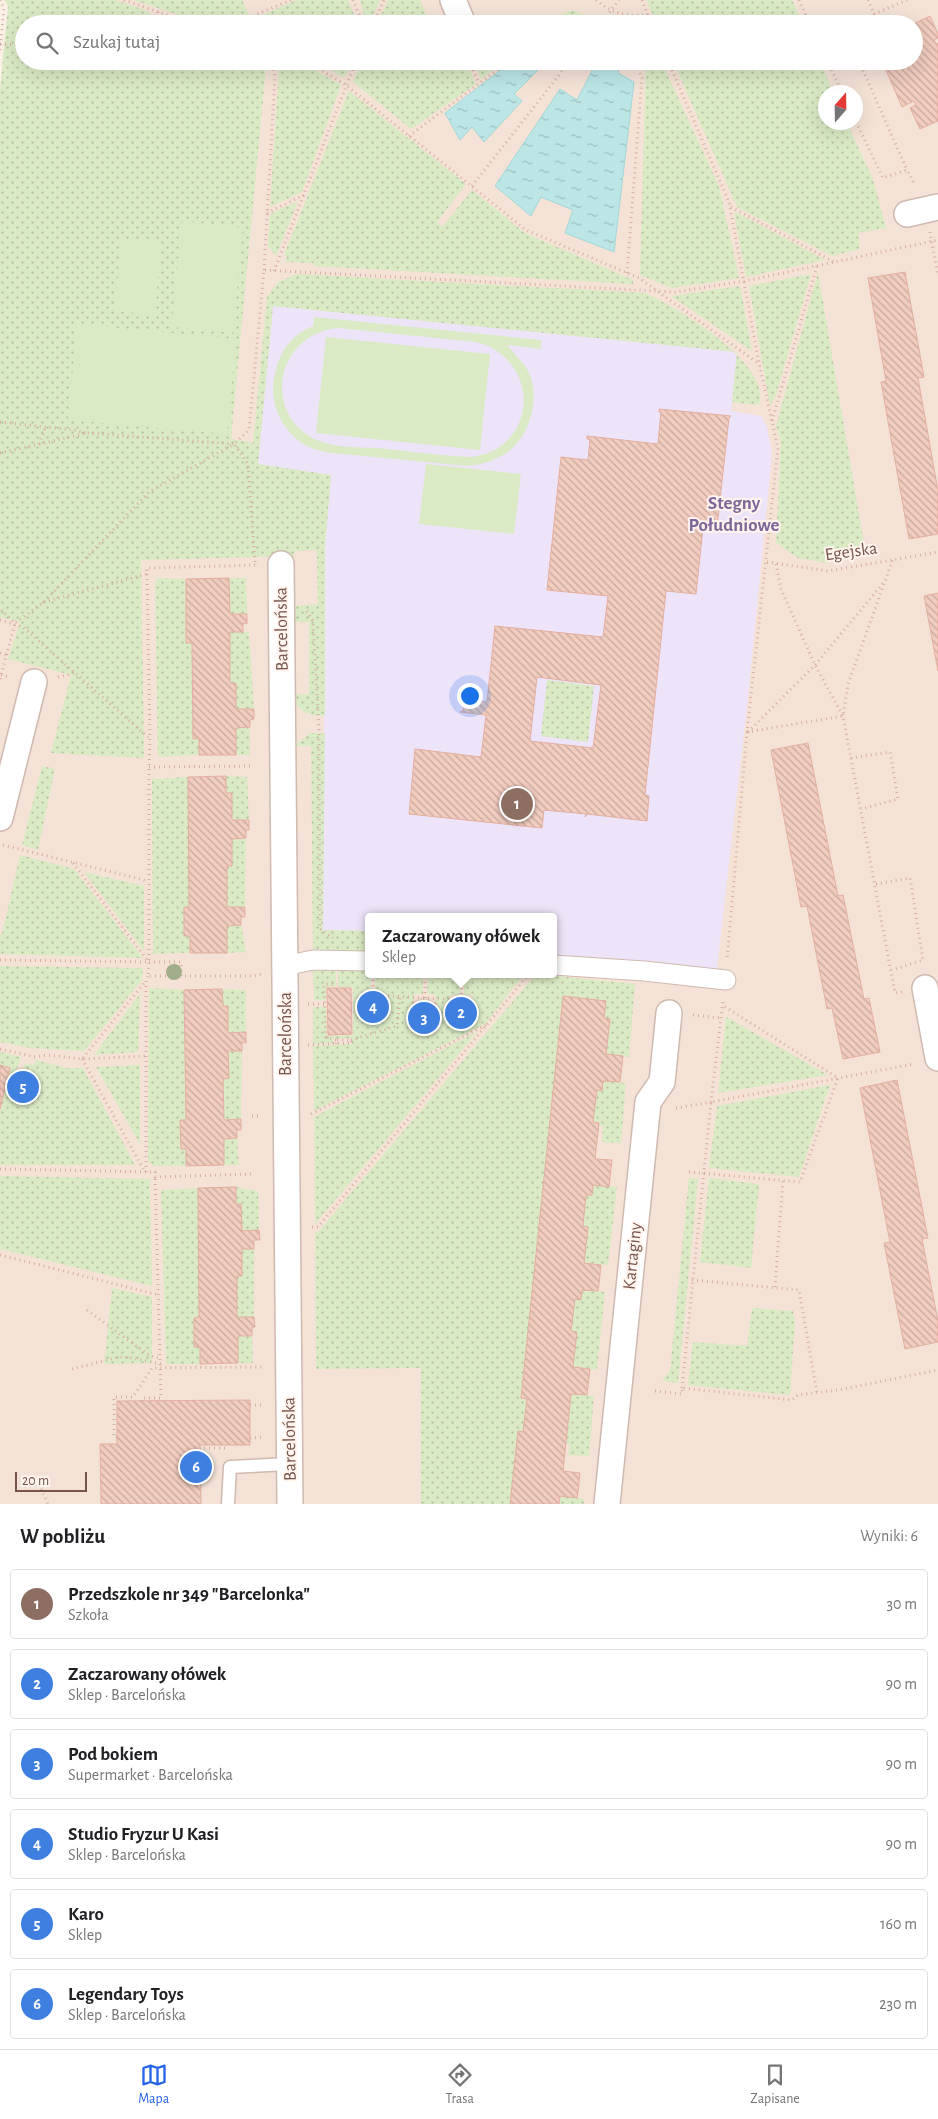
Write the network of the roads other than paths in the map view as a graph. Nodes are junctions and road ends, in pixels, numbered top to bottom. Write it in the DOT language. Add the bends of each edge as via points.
graph roads {
  1 [pos="453,0"];
  2 [pos="459,15"];
  3 [pos="907,214"];
  4 [pos="934,218"];
  5 [pos="281,564"];
  6 [pos="34,682"];
  7 [pos="0,818"];
  8 [pos="365,962"];
  9 [pos="557,965"];
  10 [pos="284,966"];
  11 [pos="726,980"];
  12 [pos="925,988"];
  13 [pos="669,1013"];
  14 [pos="929,1059"];
  15 [pos="290,1464"];
  16 [pos="228,1504"];
  17 [pos="290,1504"];
  18 [pos="606,1504"];
  1 -- 2 [label="street"];
  3 -- 4 [label="street"];
  5 -- 10 [label="street, Barcelońska"];
  6 -- 7 [label="street"];
  8 -- 10 [label="street" via="313,960"];
  9 -- 11 [label="street"];
  10 -- 15 [label="street, Barcelońska"];
  12 -- 14 [label="street"];
  13 -- 18 [label="street, Kartaginy" via="662,1082 648,1102"];
  15 -- 16 [label="lane" via="230,1467"];
  15 -- 17 [label="street, Barcelońska"];
}
